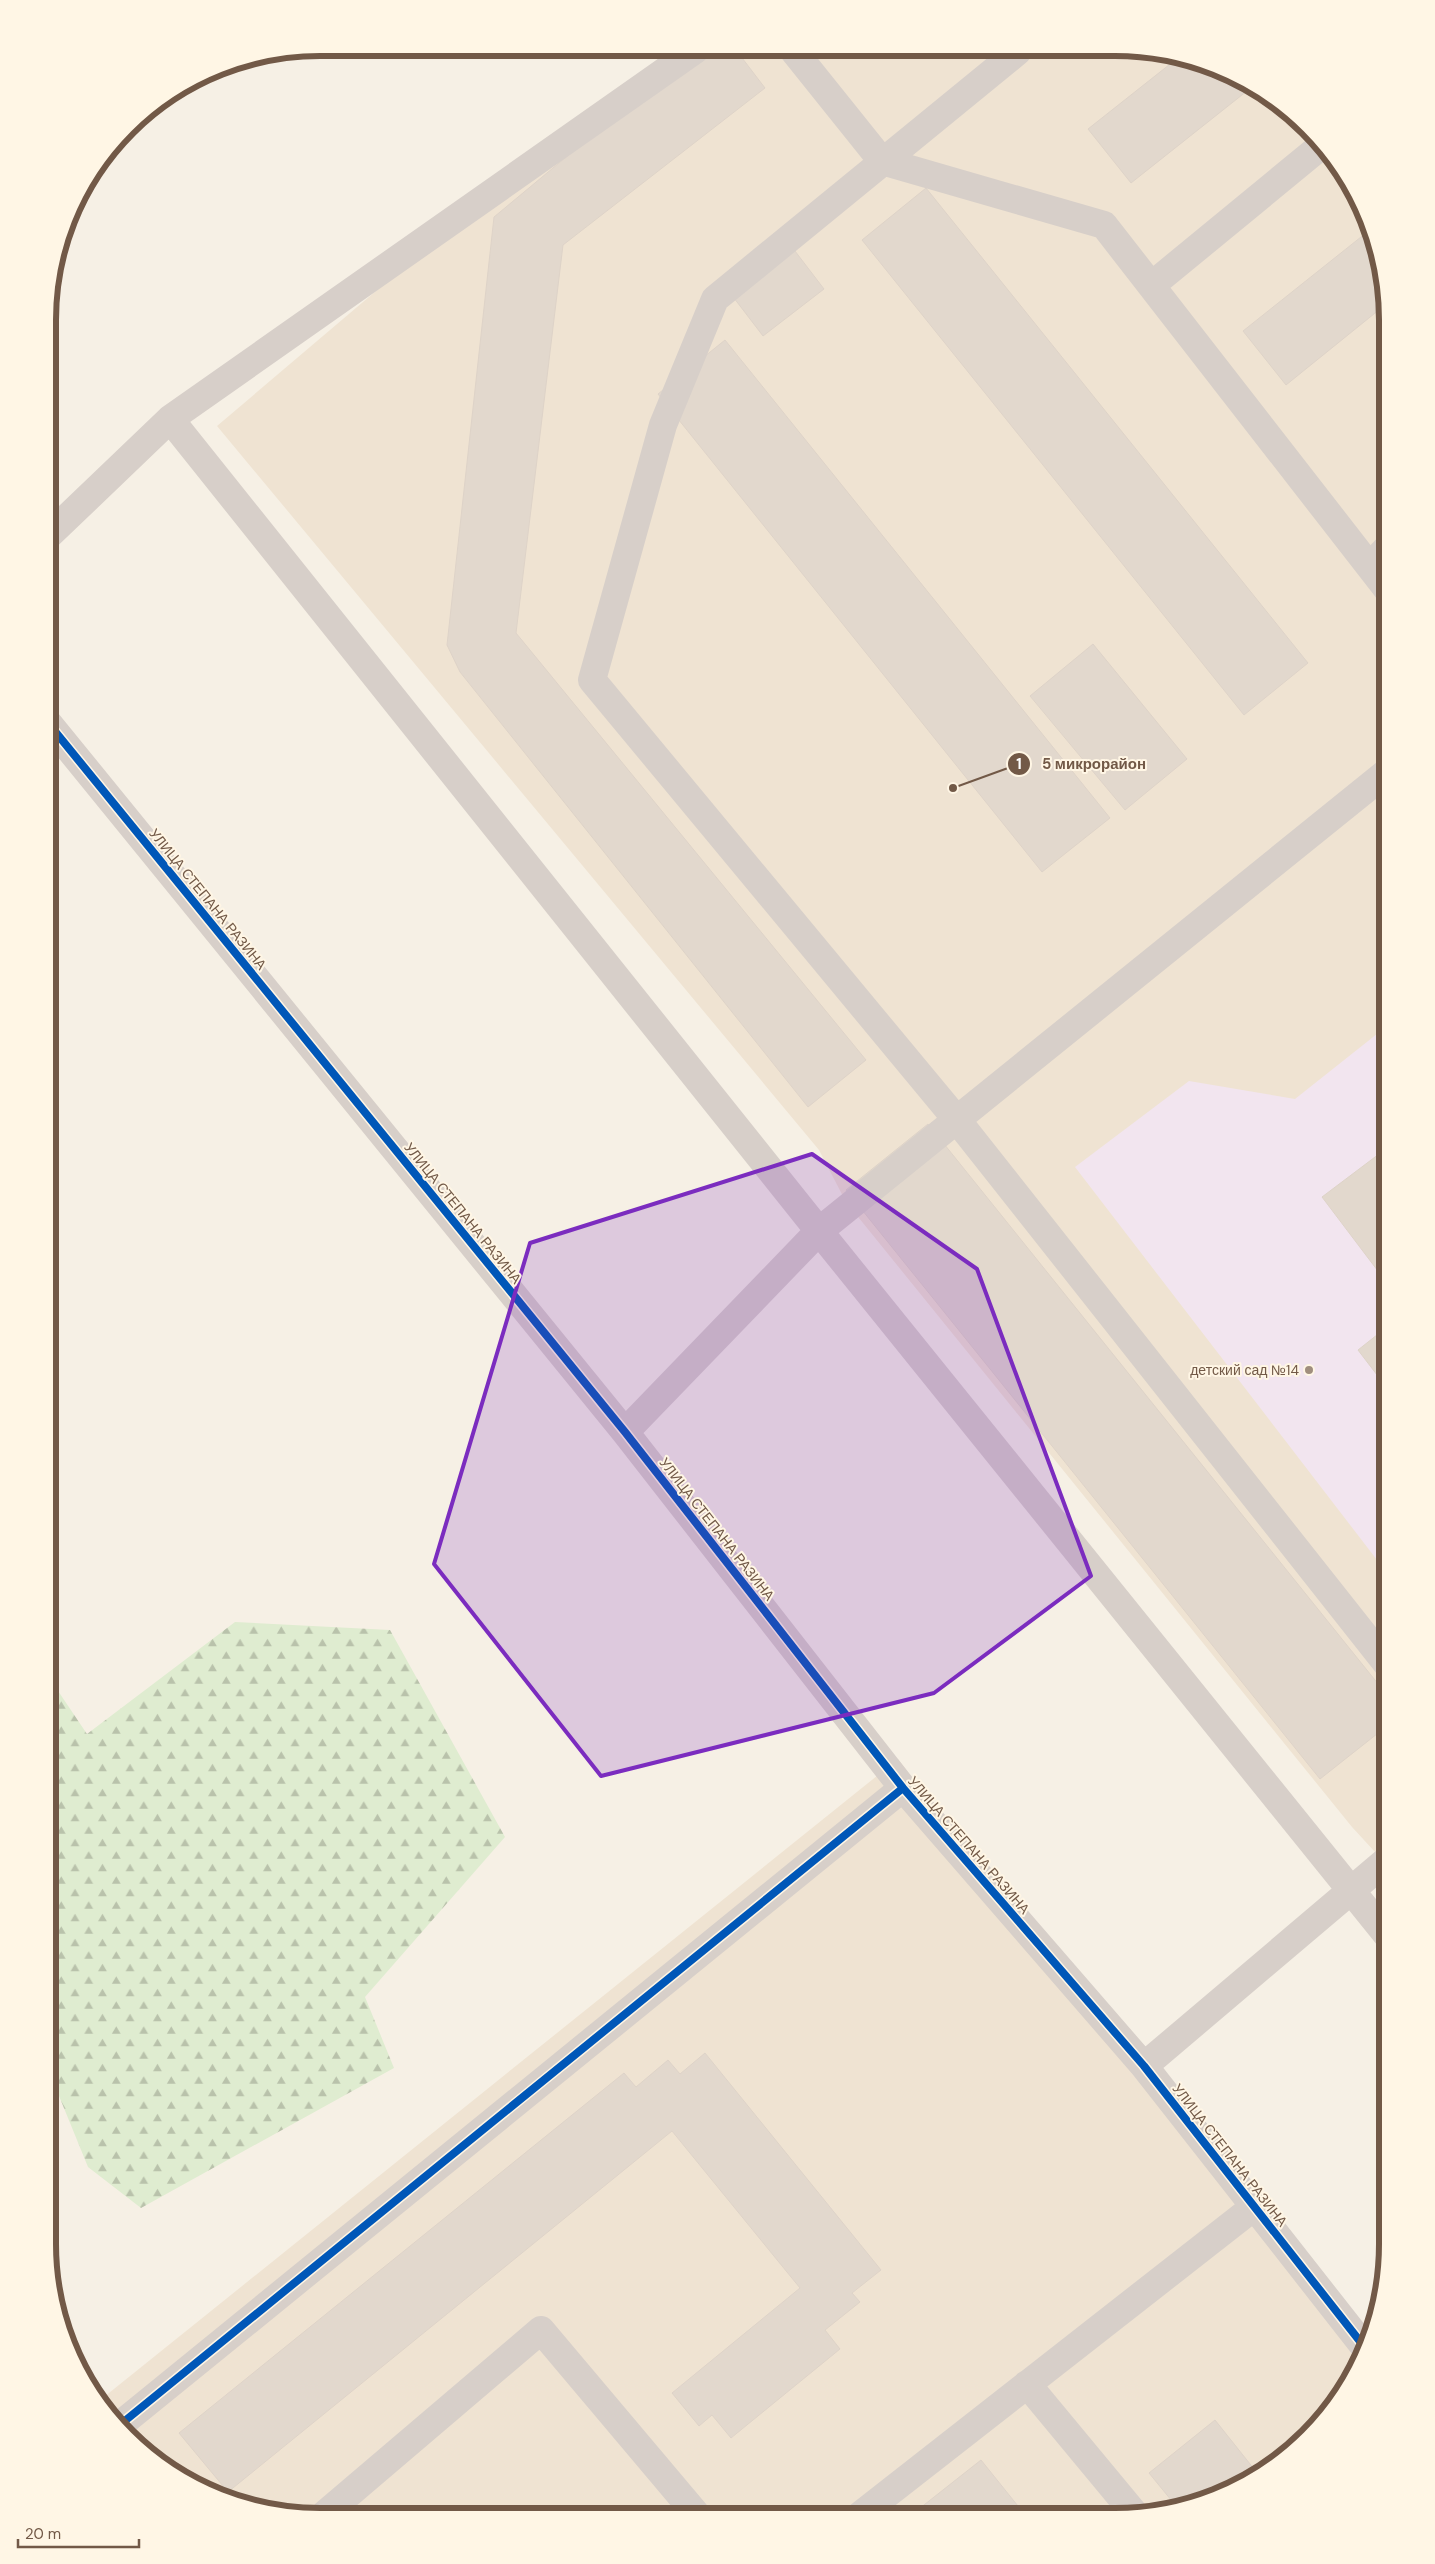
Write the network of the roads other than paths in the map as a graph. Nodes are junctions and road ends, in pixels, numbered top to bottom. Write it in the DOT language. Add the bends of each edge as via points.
graph roads {
  1 [pos="686,56"];
  2 [pos="798,56"];
  3 [pos="1012,56"];
  4 [pos="1317,150"];
  5 [pos="882,161"];
  6 [pos="1152,286"];
  7 [pos="170,419"];
  8 [pos="56,528"];
  9 [pos="1379,557"];
  10 [pos="56,733"];
  11 [pos="1379,778"];
  12 [pos="957,1120"];
  13 [pos="818,1231"];
  14 [pos="625,1432"];
  15 [pos="1379,1654"];
  16 [pos="903,1788"];
  17 [pos="1379,1866"];
  18 [pos="1351,1889"];
  19 [pos="1379,1925"];
  20 [pos="1144,2066"];
  21 [pos="1254,2207"];
  22 [pos="1360,2341"];
  23 [pos="1027,2384"];
  24 [pos="125,2421"];
  25 [pos="1129,2507"];
  26 [pos="332,2508"];
  27 [pos="691,2508"];
  28 [pos="869,2508"];
  1 -- 7 [label="street"];
  2 -- 5 [label="street"];
  3 -- 5 [label="street"];
  4 -- 6 [label="street"];
  5 -- 6 [label="street" via="1104,225"];
  5 -- 12 [label="street" via="715,299 663,424 592,680"];
  6 -- 9 [label="street"];
  7 -- 8 [label="street"];
  7 -- 13 [label="street"];
  10 -- 14 [label="street, УЛИЦА СТЕПАНА РАЗИНА"];
  11 -- 12 [label="street"];
  12 -- 13 [label="street"];
  12 -- 15 [label="street"];
  13 -- 14 [label="street"];
  13 -- 18 [label="street"];
  14 -- 16 [label="street, УЛИЦА СТЕПАНА РАЗИНА"];
  16 -- 20 [label="street, УЛИЦА СТЕПАНА РАЗИНА"];
  16 -- 24 [label="street"];
  17 -- 18 [label="street"];
  18 -- 19 [label="street"];
  18 -- 20 [label="street"];
  20 -- 21 [label="street, УЛИЦА СТЕПАНА РАЗИНА"];
  21 -- 22 [label="street, УЛИЦА СТЕПАНА РАЗИНА"];
  21 -- 23 [label="street"];
  23 -- 25 [label="street"];
  23 -- 28 [label="street"];
  26 -- 27 [label="street" via="541,2330"];
}
